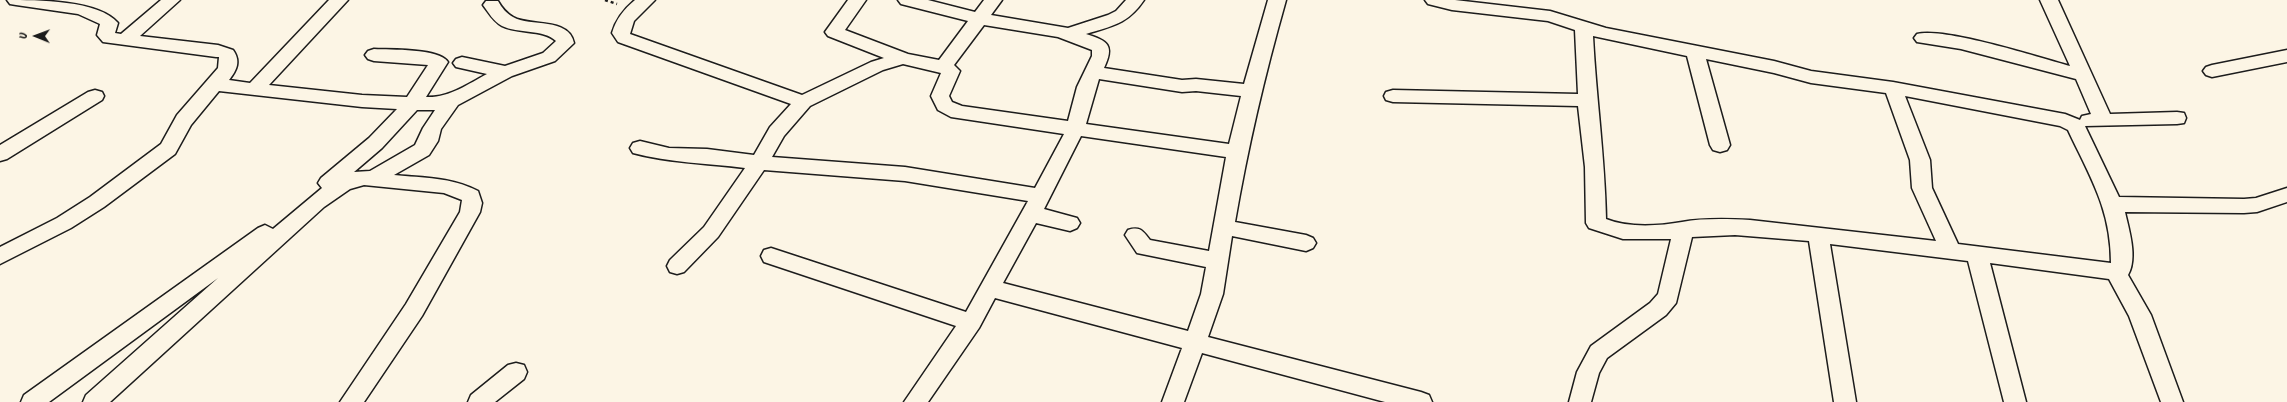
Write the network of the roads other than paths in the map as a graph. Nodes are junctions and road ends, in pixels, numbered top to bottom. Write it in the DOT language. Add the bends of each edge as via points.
graph roads {
  1 [pos="16,0"];
  2 [pos="171,0"];
  3 [pos="339,0"];
  4 [pos="646,0"];
  5 [pos="856,0"];
  6 [pos="907,0"];
  7 [pos="993,0"];
  8 [pos="1135,0"];
  9 [pos="1277,0"];
  10 [pos="1434,0"];
  11 [pos="2049,0"];
  12 [pos="492,4"];
  13 [pos="1524,7"];
  14 [pos="980,18"];
  15 [pos="1584,27"];
  16 [pos="1069,34"];
  17 [pos="1922,38"];
  18 [pos="125,40"];
  19 [pos="1696,51"];
  20 [pos="374,55"];
  21 [pos="2287,56"];
  22 [pos="902,58"];
  23 [pos="462,63"];
  24 [pos="944,66"];
  25 [pos="2212,71"];
  26 [pos="506,72"];
  27 [pos="1093,72"];
  28 [pos="2082,74"];
  29 [pos="215,84"];
  30 [pos="1893,88"];
  31 [pos="254,90"];
  32 [pos="1251,91"];
  33 [pos="95,96"];
  34 [pos="1393,96"];
  35 [pos="1587,100"];
  36 [pos="451,101"];
  37 [pos="803,102"];
  38 [pos="411,104"];
  39 [pos="2177,118"];
  40 [pos="2103,120"];
  41 [pos="2073,124"];
  42 [pos="1075,130"];
  43 [pos="1720,145"];
  44 [pos="640,148"];
  45 [pos="1238,152"];
  46 [pos="0,154"];
  47 [pos="759,163"];
  48 [pos="375,178"];
  49 [pos="2287,195"];
  50 [pos="1041,196"];
  51 [pos="2113,204"];
  52 [pos="1031,214"];
  53 [pos="1070,222"];
  54 [pos="1224,227"];
  55 [pos="1684,229"];
  56 [pos="1135,235"];
  57 [pos="1818,235"];
  58 [pos="1306,243"];
  59 [pos="1951,251"];
  60 [pos="1977,254"];
  61 [pos="0,256"];
  62 [pos="771,256"];
  63 [pos="1218,261"];
  64 [pos="676,266"];
  65 [pos="2116,272"];
  66 [pos="989,288"];
  67 [pos="971,322"];
  68 [pos="1196,344"];
  69 [pos="516,372"];
  70 [pos="1367,395"];
  71 [pos="32,402"];
  72 [pos="94,402"];
  73 [pos="351,402"];
  74 [pos="479,402"];
  75 [pos="915,402"];
  76 [pos="1173,402"];
  77 [pos="1421,402"];
  78 [pos="1580,402"];
  79 [pos="1845,402"];
  80 [pos="2015,402"];
  81 [pos="2172,402"];
  1 -- 18 [label="street" via="89,12 104,17 109,23 106,35 109,38"];
  2 -- 18 [label="street"];
  3 -- 31 [label="street"];
  4 -- 37 [label="street" via="622,25 621,32 624,38"];
  5 -- 22 [label="street" via="834,32"];
  6 -- 14 [label="street"];
  7 -- 14 [label="street"];
  8 -- 16 [label="street" via="1120,18 1081,28"];
  9 -- 32 [label="street"];
  10 -- 13 [label="street" via="1452,5"];
  11 -- 28 [label="street"];
  12 -- 26 [label="street" via="500,18 529,28 560,34 564,38 565,43 549,58"];
  13 -- 15 [label="street"];
  14 -- 16 [label="street"];
  14 -- 24 [label="street"];
  15 -- 19 [label="street"];
  15 -- 35 [label="street"];
  16 -- 27 [label="street" via="1101,47 1101,56"];
  17 -- 28 [label="street" via="1961,43"];
  18 -- 29 [label="street" via="227,54 227,70"];
  19 -- 30 [label="street" via="1811,77"];
  19 -- 43 [label="street"];
  20 -- 38 [label="street" via="439,61"];
  21 -- 25 [label="street"];
  22 -- 24 [label="street" via="928,65"];
  22 -- 37 [label="street" via="877,66"];
  23 -- 26 [label="street"];
  24 -- 42 [label="street" via="951,71 940,96 945,106 958,112"];
  26 -- 36 [label="street"];
  27 -- 32 [label="street" via="1182,86 1196,85"];
  27 -- 42 [label="street" via="1086,87"];
  28 -- 40 [label="street"];
  29 -- 31 [label="street"];
  29 -- 61 [label="street" via="178,128 174,142 168,149 97,202 64,223"];
  30 -- 41 [label="street" via="2057,118"];
  30 -- 59 [label="street" via="1920,160 1922,188"];
  31 -- 38 [label="street"];
  32 -- 45 [label="street"];
  33 -- 46 [label="street"];
  34 -- 35 [label="street"];
  35 -- 55 [label="street" via="1595,167 1596,223 1607,230 1630,232"];
  36 -- 38 [label="street"];
  36 -- 48 [label="street" via="432,128 422,150"];
  37 -- 47 [label="street" via="777,132"];
  38 -- 71 [label="street" via="383,138 357,161 240,253"];
  39 -- 40 [label="street"];
  40 -- 41 [label="street"];
  41 -- 51 [label="street"];
  42 -- 45 [label="street"];
  42 -- 50 [label="street"];
  44 -- 47 [label="street" via="669,155 707,156"];
  45 -- 54 [label="street"];
  47 -- 50 [label="street" via="905,174"];
  47 -- 64 [label="street" via="718,234"];
  48 -- 72 [label="street" via="360,178 348,182 317,202"];
  48 -- 73 [label="street" via="452,188 471,196 472,203 470,212 414,310"];
  49 -- 51 [label="street" via="2257,205 2244,206"];
  50 -- 52 [label="street"];
  51 -- 65 [label="street" via="2121,242 2120,269"];
  52 -- 53 [label="street"];
  52 -- 66 [label="street"];
  54 -- 58 [label="street"];
  54 -- 63 [label="street"];
  55 -- 57 [label="street" via="1731,227"];
  55 -- 78 [label="street" via="1668,296 1658,309 1599,352 1588,372"];
  56 -- 63 [label="street" via="1144,247"];
  57 -- 59 [label="street"];
  57 -- 79 [label="street"];
  59 -- 60 [label="street"];
  60 -- 65 [label="street"];
  60 -- 80 [label="street"];
  62 -- 67 [label="street"];
  63 -- 68 [label="street" via="1212,294"];
  65 -- 81 [label="street" via="2140,315"];
  66 -- 67 [label="street"];
  66 -- 68 [label="street"];
  67 -- 75 [label="street"];
  68 -- 70 [label="street"];
  68 -- 76 [label="street"];
  69 -- 74 [label="street"];
  70 -- 77 [label="street"];
}
